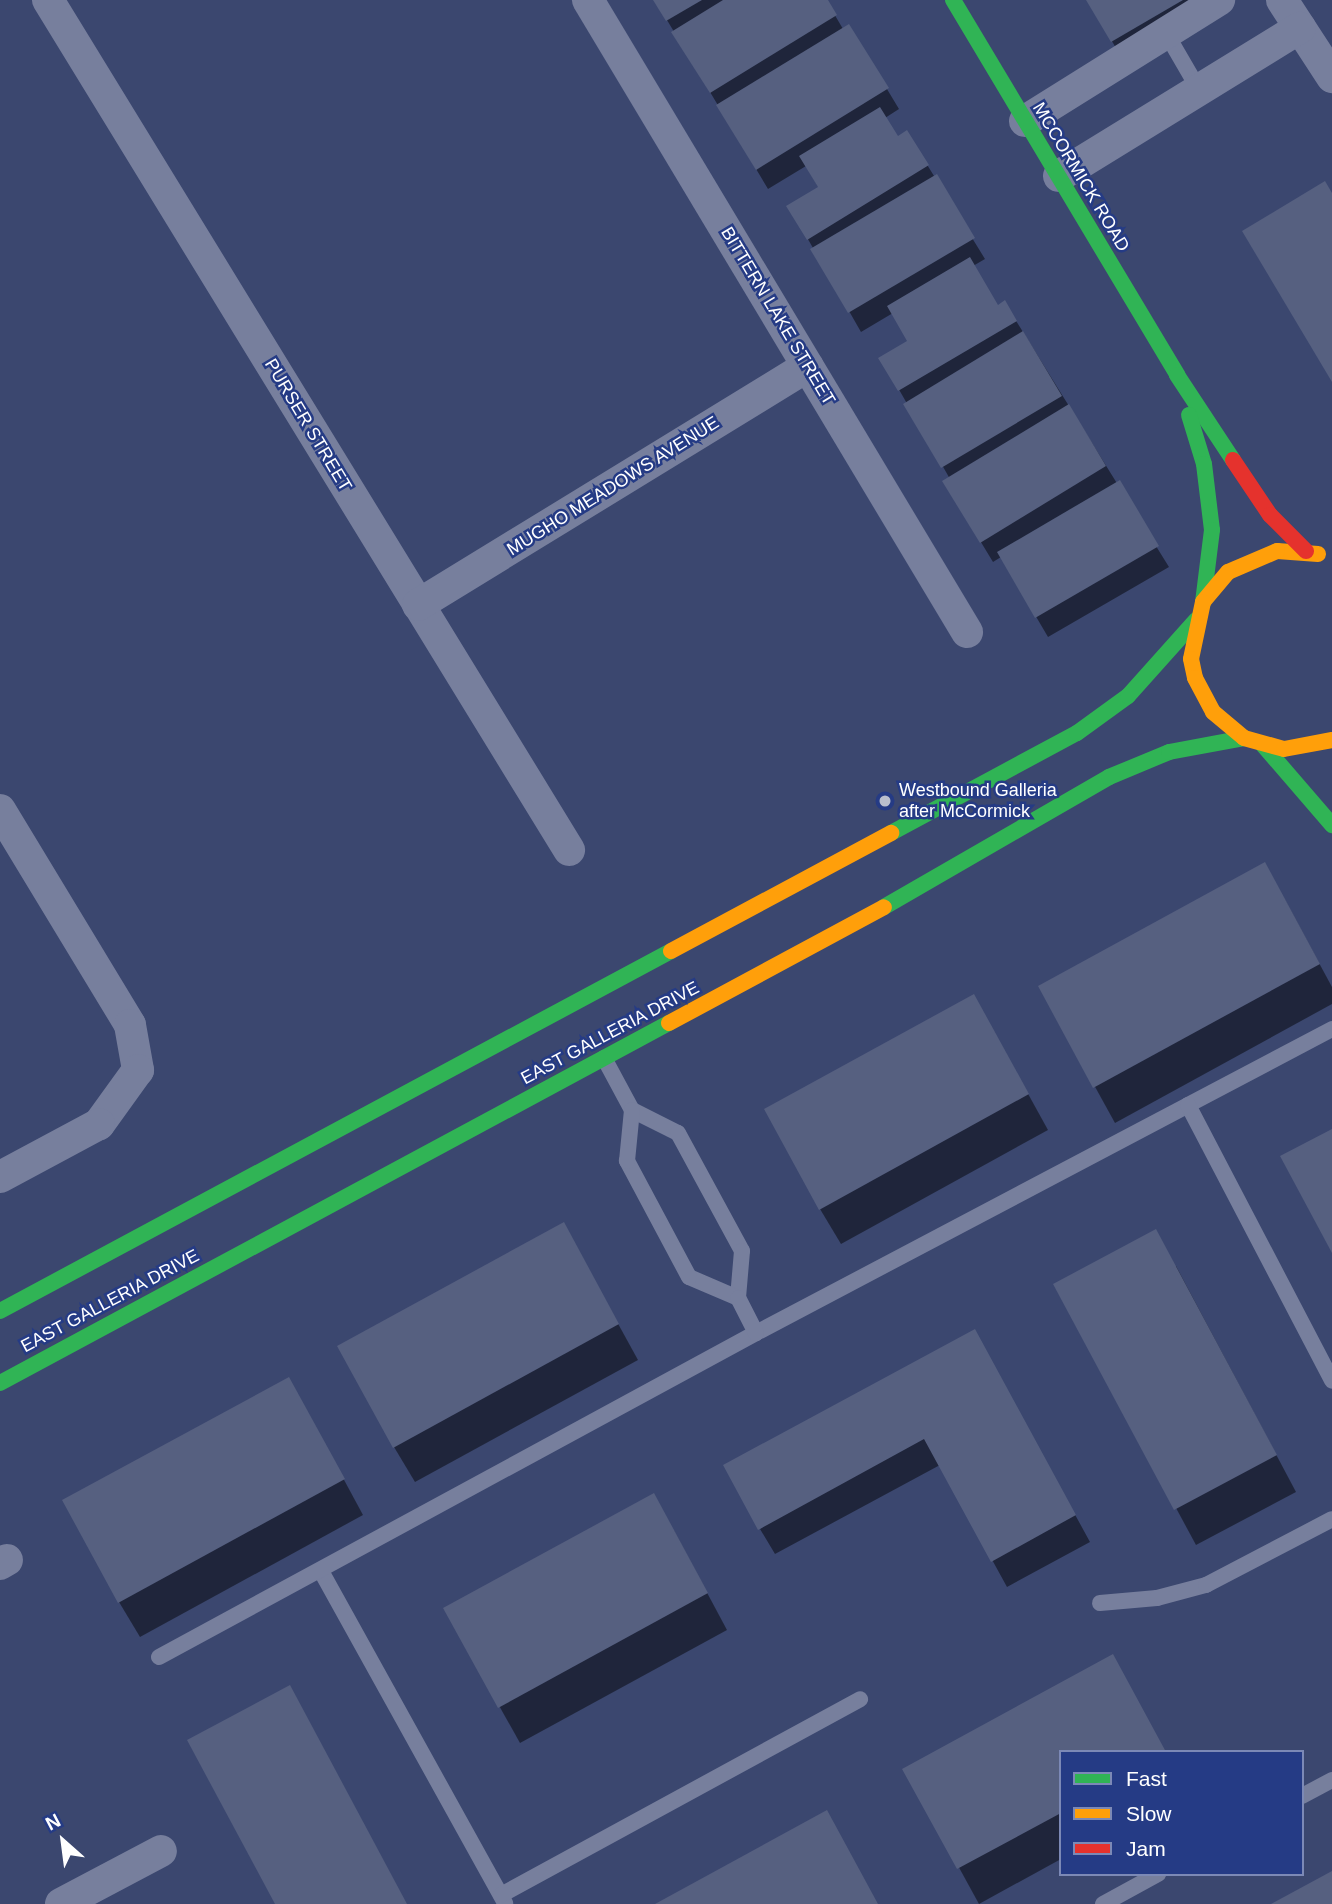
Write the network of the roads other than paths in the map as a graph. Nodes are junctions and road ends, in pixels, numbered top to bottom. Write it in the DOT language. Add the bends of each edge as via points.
graph roads {
  1 [pos="48,0"];
  2 [pos="588,0"];
  3 [pos="953,0"];
  4 [pos="1219,0"];
  5 [pos="1282,0"];
  6 [pos="1300,28"];
  7 [pos="1166,33"];
  8 [pos="1332,76"];
  9 [pos="1199,90"];
  10 [pos="1025,121"];
  11 [pos="1059,176"];
  12 [pos="808,366"];
  13 [pos="1177,374"];
  14 [pos="1306,551"];
  15 [pos="1332,559"];
  16 [pos="1203,602"];
  17 [pos="418,605"];
  18 [pos="1196,620"];
  19 [pos="967,632"];
  20 [pos="1244,738"];
  21 [pos="1332,740"];
  22 [pos="1264,746"];
  23 [pos="0,810"];
  24 [pos="1332,825"];
  25 [pos="569,850"];
  26 [pos="1332,1029"];
  27 [pos="604,1058"];
  28 [pos="1188,1105"];
  29 [pos="632,1110"];
  30 [pos="0,1177"];
  31 [pos="738,1298"];
  32 [pos="0,1311"];
  33 [pos="756,1333"];
  34 [pos="1332,1381"];
  35 [pos="0,1383"];
  36 [pos="1332,1519"];
  37 [pos="321,1571"];
  38 [pos="1100,1603"];
  39 [pos="159,1657"];
  40 [pos="860,1699"];
  41 [pos="1332,1780"];
  42 [pos="1304,1795"];
  43 [pos="161,1851"];
  44 [pos="1154,1876"];
  45 [pos="503,1899"];
  46 [pos="61,1904"];
  47 [pos="1103,1904"];
  1 -- 17 [label="street, PURSER STREET"];
  2 -- 12 [label="street, BITTERN LAKE STREET"];
  3 -- 10 [label="main road, MCCORMICK ROAD"];
  4 -- 7 [label="street"];
  5 -- 6 [label="street"];
  6 -- 8 [label="street"];
  6 -- 9 [label="street"];
  7 -- 9 [label="lane"];
  7 -- 10 [label="street"];
  9 -- 11 [label="street"];
  10 -- 11 [label="main road, MCCORMICK ROAD"];
  11 -- 13 [label="main road, MCCORMICK ROAD"];
  12 -- 17 [label="street, MUGHO MEADOWS AVENUE"];
  12 -- 19 [label="street, BITTERN LAKE STREET"];
  13 -- 14 [label="main road, MCCORMICK ROAD" via="1270,515"];
  13 -- 16 [label="main road, MCCORMICK ROAD" via="1208,494 1212,530"];
  14 -- 15 [label="main road"];
  14 -- 16 [label="main road" via="1277,551 1245,562 1214,586"];
  16 -- 18 [label="main road"];
  17 -- 25 [label="street, PURSER STREET"];
  18 -- 20 [label="main road" via="1191,659 1195,678 1213,712"];
  18 -- 32 [label="main road" via="1135,690 1077,733"];
  20 -- 22 [label="main road"];
  20 -- 27 [label="main road, EAST GALLERIA DRIVE" via="1169,752 1109,777 902,898"];
  21 -- 22 [label="main road" via="1305,748"];
  22 -- 24 [label="main road"];
  23 -- 30 [label="street" via="130,1025 138,1070 99,1124"];
  26 -- 28 [label="lane"];
  27 -- 29 [label="lane"];
  27 -- 35 [label="main road, EAST GALLERIA DRIVE"];
  28 -- 33 [label="lane"];
  28 -- 34 [label="lane"];
  29 -- 31 [label="lane" via="678,1133 741,1251"];
  29 -- 31 [label="lane" via="627,1161 689,1277"];
  31 -- 33 [label="lane"];
  33 -- 37 [label="lane"];
  36 -- 38 [label="lane" via="1206,1585 1157,1598"];
  37 -- 39 [label="lane"];
  37 -- 45 [label="lane"];
  40 -- 45 [label="lane"];
  41 -- 42 [label="lane"];
  43 -- 46 [label="street"];
  44 -- 47 [label="lane"];
}
